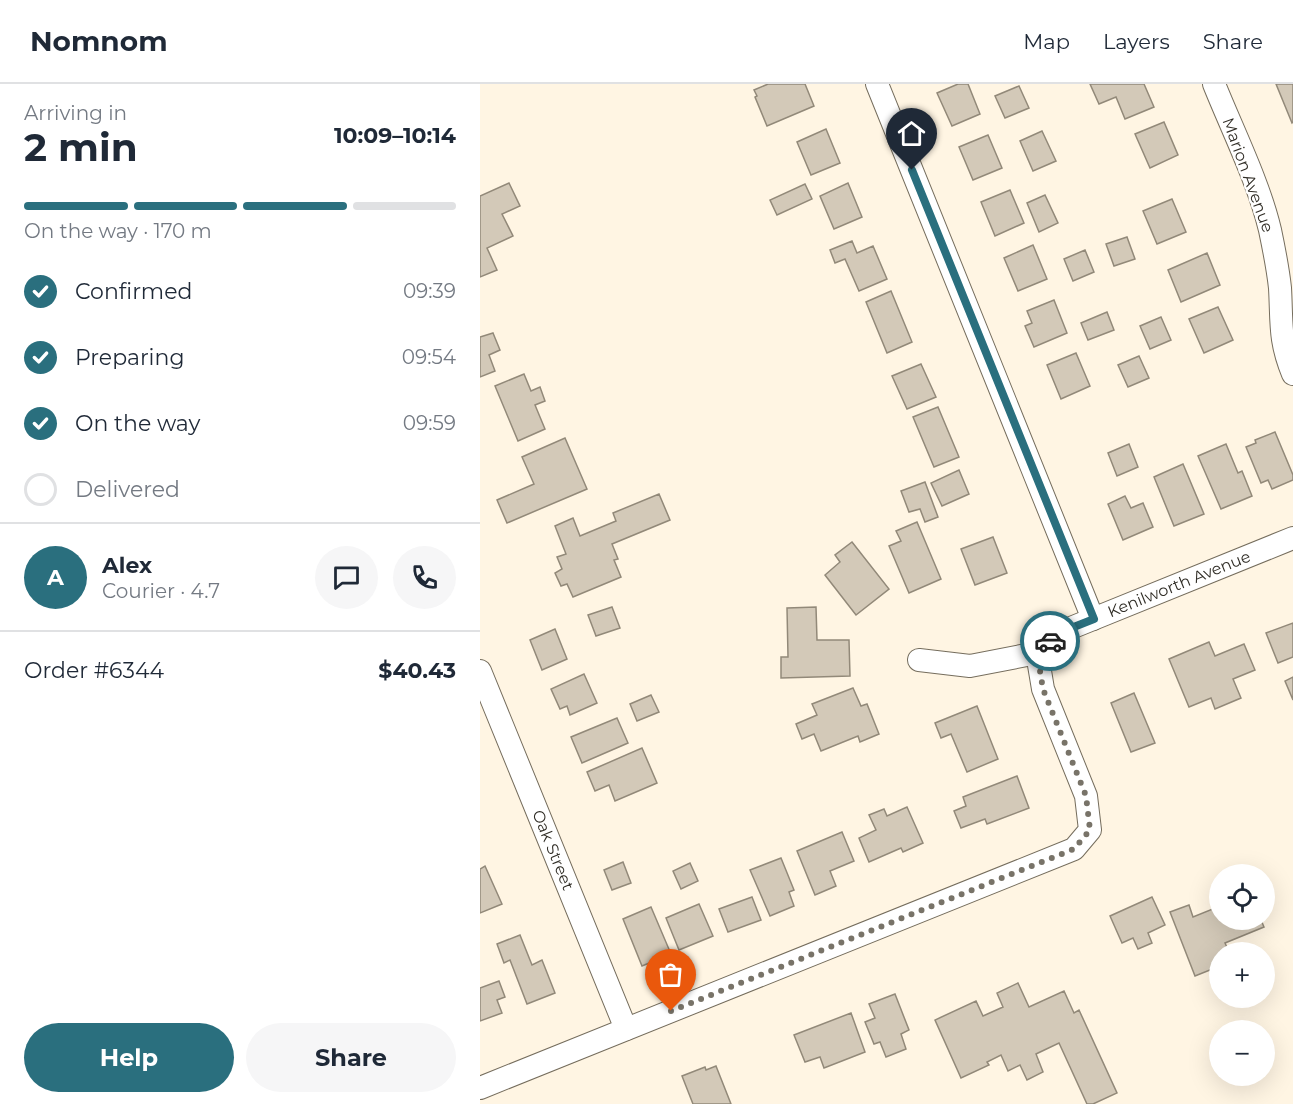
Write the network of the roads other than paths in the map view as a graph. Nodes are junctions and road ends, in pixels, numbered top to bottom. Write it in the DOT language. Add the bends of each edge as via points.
graph roads {
  1 [pos="877,84"];
  2 [pos="1214,84"];
  3 [pos="1293,374"];
  4 [pos="1293,538"];
  5 [pos="1094,619"];
  6 [pos="1037,653"];
  7 [pos="919,660"];
  8 [pos="480,671"];
  9 [pos="626,1029"];
  10 [pos="480,1088"];
  1 -- 5 [label="street"];
  2 -- 3 [label="street, Marion Avenue" via="1270,229 1280,290 1280,327"];
  4 -- 5 [label="street, Kenilworth Avenue"];
  5 -- 6 [label="street, Kenilworth Avenue" via="1056,634"];
  6 -- 7 [label="street" via="970,666"];
  6 -- 9 [label="street" via="1043,689 1086,796 1090,830 1074,849"];
  8 -- 9 [label="street, Oak Street"];
  9 -- 10 [label="street"];
}
